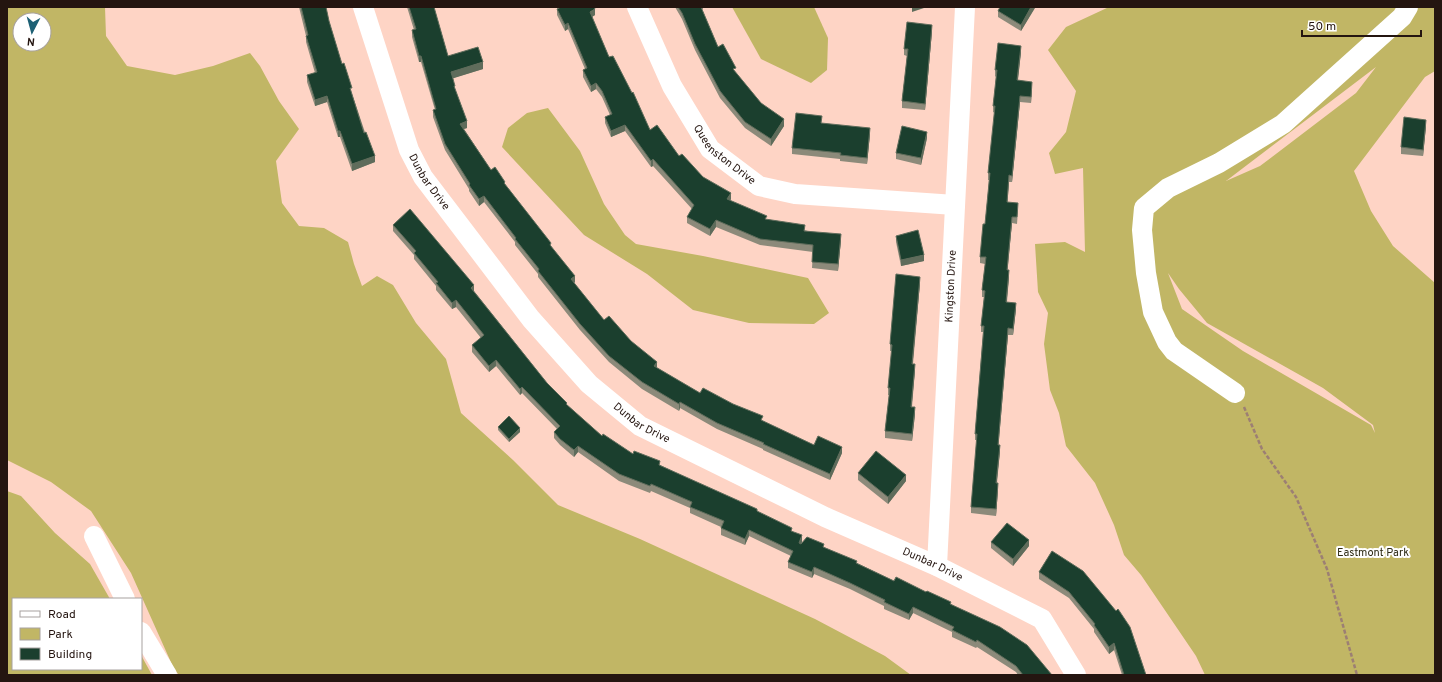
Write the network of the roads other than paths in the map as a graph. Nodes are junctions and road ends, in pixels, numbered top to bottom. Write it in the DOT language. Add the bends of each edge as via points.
graph roads {
  1 [pos="363,7"];
  2 [pos="637,7"];
  3 [pos="965,7"];
  4 [pos="1408,7"];
  5 [pos="956,205"];
  6 [pos="1235,393"];
  7 [pos="94,536"];
  8 [pos="937,566"];
  9 [pos="125,598"];
  10 [pos="142,634"];
  11 [pos="168,675"];
  12 [pos="1076,675"];
  1 -- 8 [label="street, Dunbar Drive" via="409,150 423,177 531,319 589,384 640,426 825,517"];
  2 -- 5 [label="street, Queenston Drive" via="672,86 710,149 759,186 795,194"];
  3 -- 5 [label="street, Kingston Drive"];
  4 -- 6 [label="street" via="1402,17 1282,124 1219,164 1168,188 1144,208 1142,230 1146,273 1153,312 1166,342 1174,351"];
  5 -- 8 [label="street, Kingston Drive"];
  7 -- 9 [label="street"];
  8 -- 12 [label="street, Dunbar Drive" via="1042,620"];
  10 -- 11 [label="street"];
}
